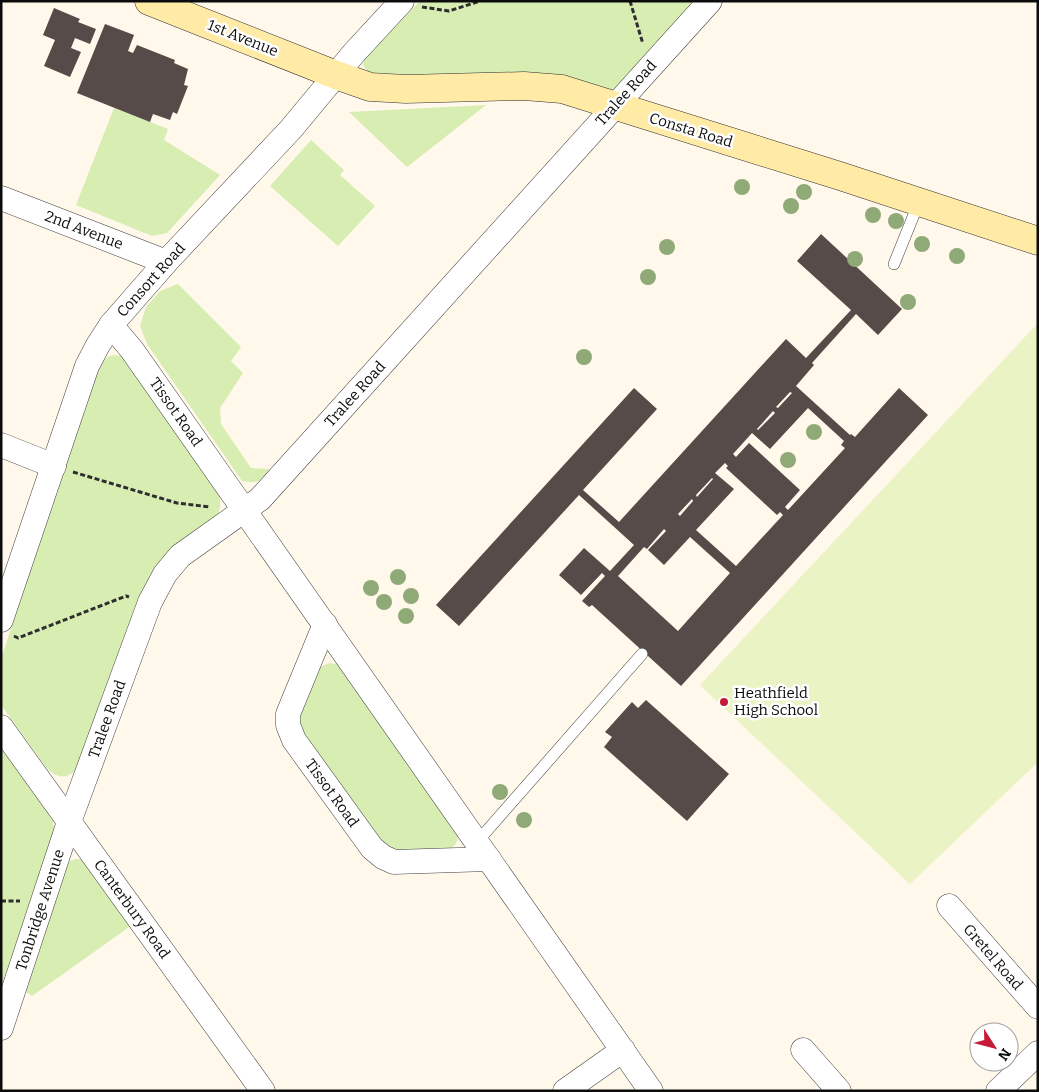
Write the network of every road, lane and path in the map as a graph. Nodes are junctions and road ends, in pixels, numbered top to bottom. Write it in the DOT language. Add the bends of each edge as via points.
graph roads {
  1 [pos="149,1"];
  2 [pos="480,1"];
  3 [pos="630,1"];
  4 [pos="710,1"];
  5 [pos="400,3"];
  6 [pos="650,68"];
  7 [pos="336,76"];
  8 [pos="614,106"];
  9 [pos="1,198"];
  10 [pos="919,202"];
  11 [pos="1038,242"];
  12 [pos="166,262"];
  13 [pos="894,264"];
  14 [pos="111,325"];
  15 [pos="1,445"];
  16 [pos="54,466"];
  17 [pos="245,511"];
  18 [pos="150,602"];
  19 [pos="325,624"];
  20 [pos="7,627"];
  21 [pos="642,654"];
  22 [pos="1,727"];
  23 [pos="69,822"];
  24 [pos="483,851"];
  25 [pos="949,906"];
  26 [pos="1038,1007"];
  27 [pos="1,1028"];
  28 [pos="623,1050"];
  29 [pos="803,1050"];
  30 [pos="1038,1053"];
  31 [pos="264,1091"];
  32 [pos="565,1091"];
  33 [pos="651,1091"];
  34 [pos="839,1091"];
  35 [pos="998,1091"];
  1 -- 7 [label="street, 1st Avenue"];
  2 -- 5 [label="path" via="450,11"];
  3 -- 6 [label="path"];
  4 -- 6 [label="street, Tralee Road"];
  5 -- 7 [label="street, Consort Road"];
  6 -- 8 [label="street, Tralee Road"];
  7 -- 8 [label="street, Consta Road" via="381,88 545,87"];
  7 -- 12 [label="street, Consort Road"];
  8 -- 10 [label="street, Consta Road"];
  8 -- 17 [label="street, Tralee Road" via="260,499"];
  9 -- 12 [label="street, 2nd Avenue"];
  10 -- 11 [label="street, Consta Road"];
  10 -- 13 [label="lane"];
  12 -- 14 [label="street, Consort Road"];
  14 -- 16 [label="street, Consort Road" via="88,366"];
  14 -- 17 [label="street, Tissot Road"];
  15 -- 16 [label="street"];
  16 -- 17 [label="path" via="177,503"];
  16 -- 20 [label="street, Consort Road"];
  17 -- 18 [label="street, Tralee Road" via="180,556 165,574"];
  17 -- 19 [label="street, Tissot Road"];
  18 -- 20 [label="path" via="126,596 18,638"];
  18 -- 23 [label="street, Tralee Road"];
  19 -- 24 [label="street, Tissot Road"];
  19 -- 24 [label="street, Tissot Road" via="288,714 294,740 372,848 383,857 394,862"];
  21 -- 24 [label="lane"];
  22 -- 23 [label="street, Canterbury Road"];
  23 -- 27 [label="street, Tonbridge Avenue"];
  23 -- 31 [label="street, Canterbury Road"];
  24 -- 28 [label="street, Tissot Road"];
  25 -- 26 [label="street, Gretel Road"];
  28 -- 32 [label="street"];
  28 -- 33 [label="street, Tissot Road"];
  29 -- 34 [label="street"];
  30 -- 35 [label="street"];
}
